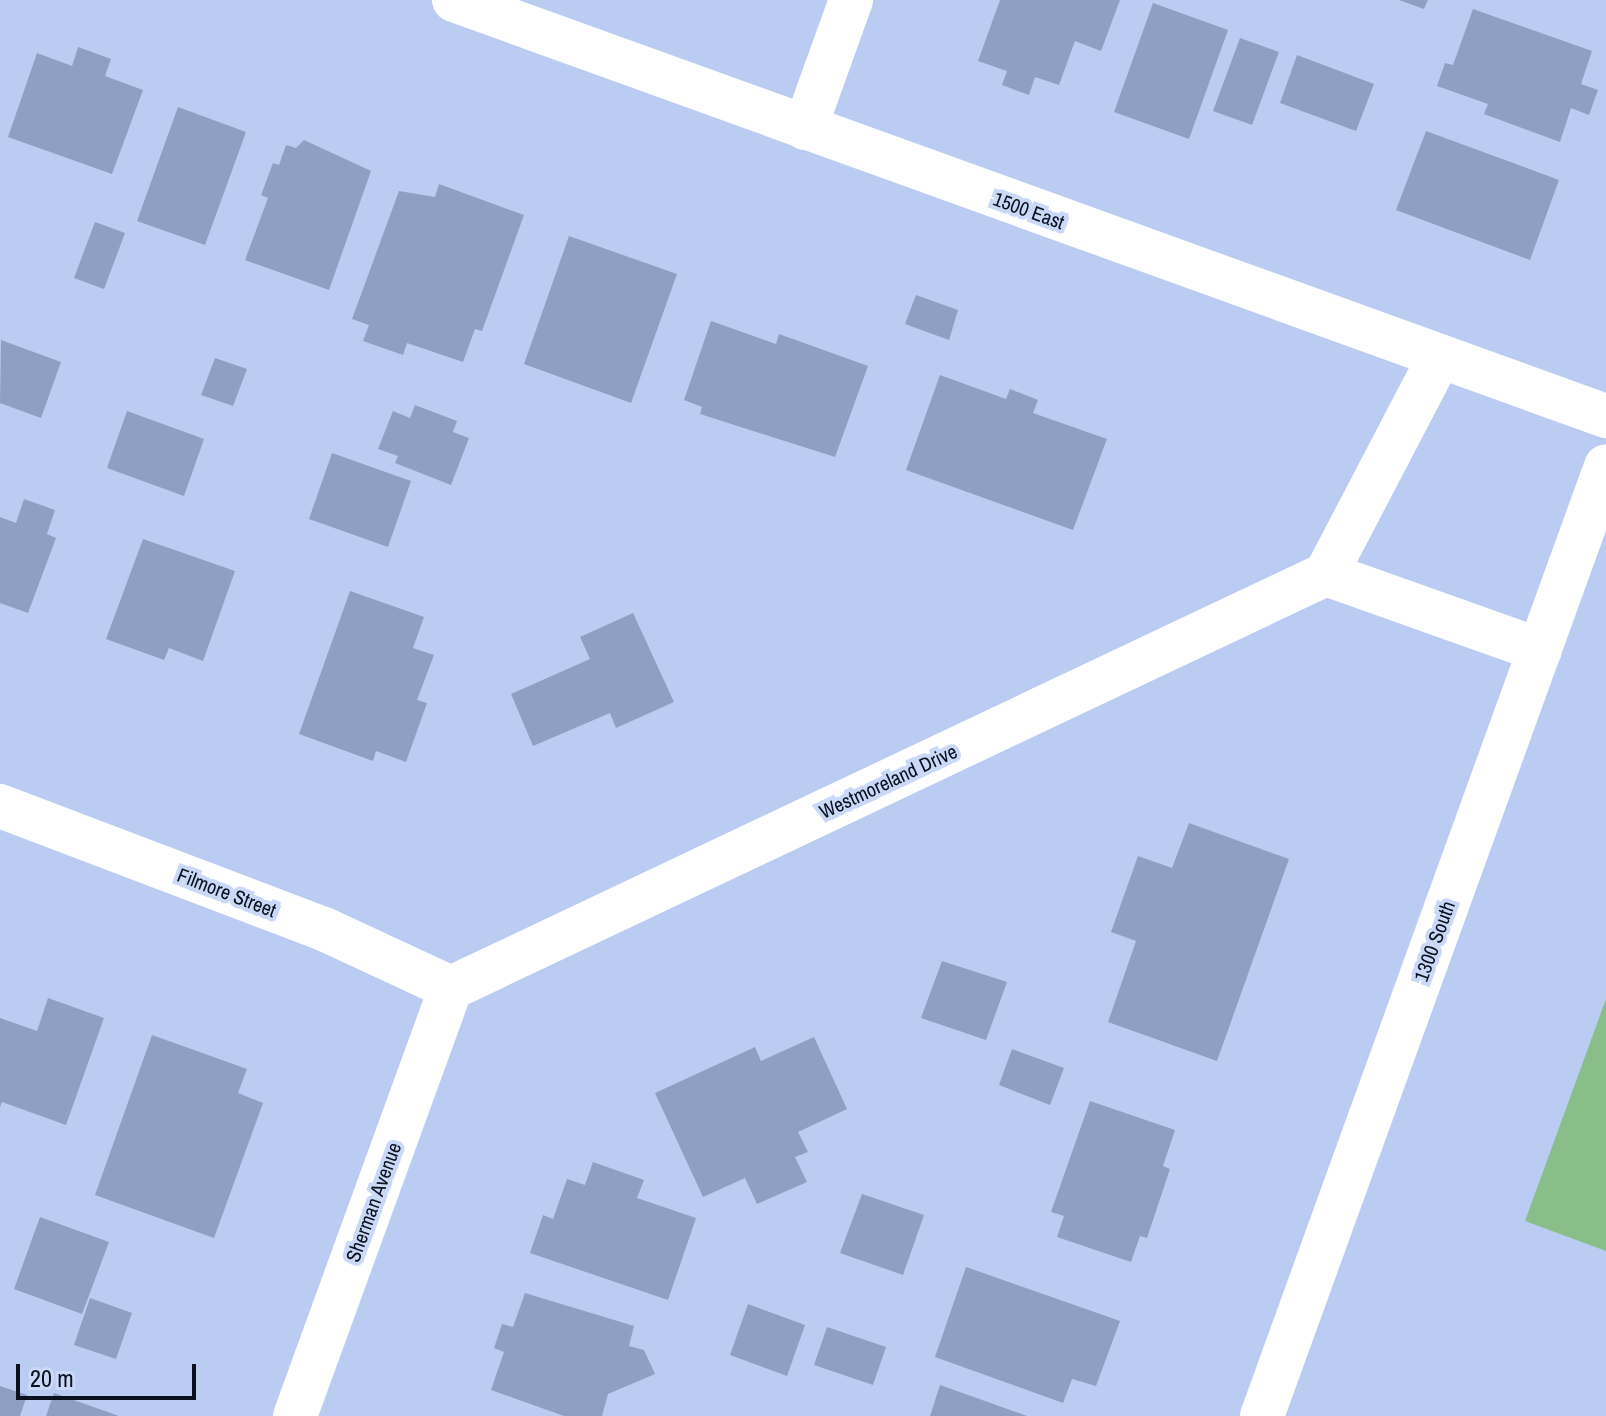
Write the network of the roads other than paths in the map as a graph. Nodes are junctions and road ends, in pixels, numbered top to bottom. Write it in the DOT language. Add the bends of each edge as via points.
graph roads {
  1 [pos="454,0"];
  2 [pos="851,0"];
  3 [pos="805,128"];
  4 [pos="1438,360"];
  5 [pos="1606,416"];
  6 [pos="1606,466"];
  7 [pos="1326,574"];
  8 [pos="1540,650"];
  9 [pos="0,806"];
  10 [pos="451,988"];
  11 [pos="295,1416"];
  12 [pos="1262,1416"];
  1 -- 3 [label="street, 1500 East"];
  2 -- 3 [label="street"];
  3 -- 4 [label="street, 1500 East"];
  4 -- 5 [label="street, 1500 East"];
  4 -- 7 [label="street"];
  6 -- 8 [label="street, 1300 South"];
  7 -- 8 [label="street"];
  7 -- 10 [label="street, Westmoreland Drive"];
  8 -- 12 [label="street, 1300 South"];
  9 -- 10 [label="street, Filmore Street" via="324,929"];
  10 -- 11 [label="street, Sherman Avenue"];
}
